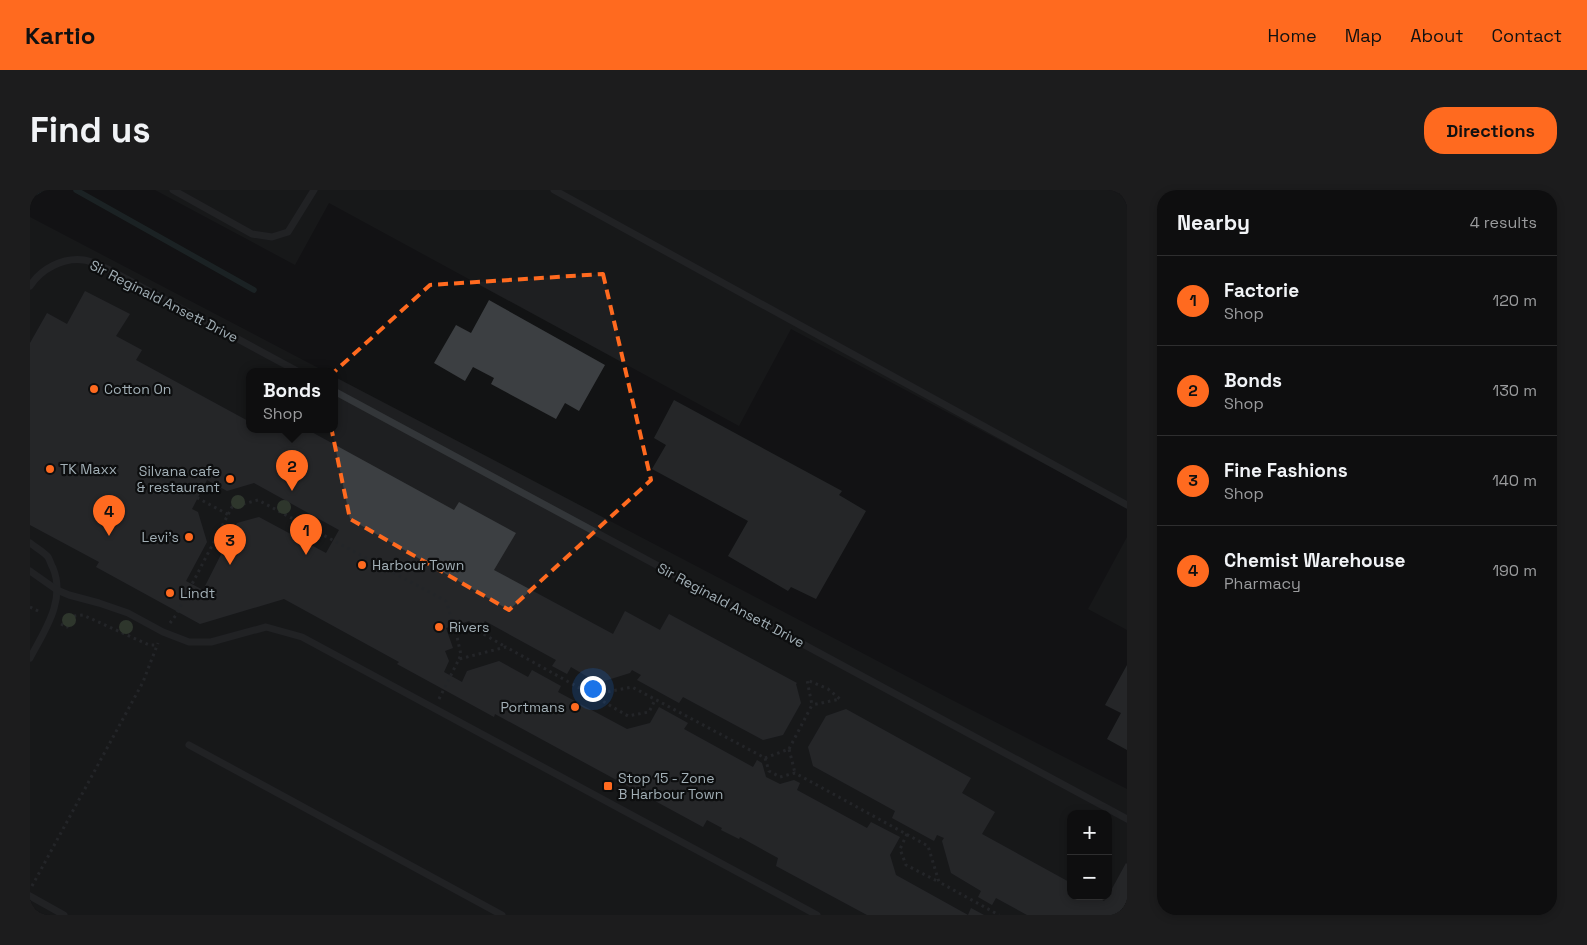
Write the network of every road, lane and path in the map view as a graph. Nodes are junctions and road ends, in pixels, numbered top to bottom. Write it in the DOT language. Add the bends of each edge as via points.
graph roads {
  1 [pos="174,190"];
  2 [pos="314,190"];
  3 [pos="554,190"];
  4 [pos="30,286"];
  5 [pos="292,368"];
  6 [pos="338,393"];
  7 [pos="157,476"];
  8 [pos="1127,505"];
  9 [pos="228,515"];
  10 [pos="30,543"];
  11 [pos="30,571"];
  12 [pos="57,590"];
  13 [pos="30,607"];
  14 [pos="52,618"];
  15 [pos="157,645"];
  16 [pos="506,648"];
  17 [pos="30,658"];
  18 [pos="459,659"];
  19 [pos="592,695"];
  20 [pos="656,700"];
  21 [pos="812,705"];
  22 [pos="434,708"];
  23 [pos="189,745"];
  24 [pos="789,749"];
  25 [pos="765,758"];
  26 [pos="795,772"];
  27 [pos="1127,818"];
  28 [pos="907,834"];
  29 [pos="43,867"];
  30 [pos="939,882"];
  31 [pos="30,889"];
  32 [pos="30,896"];
  33 [pos="64,915"];
  34 [pos="502,915"];
  35 [pos="817,915"];
  36 [pos="999,915"];
  1 -- 2 [label="lane" via="252,234 272,236 288,232"];
  3 -- 8 [label="lane"];
  4 -- 5 [label="lane, Sir Reginald Ansett Drive" via="50,267 66,260 85,260 110,270"];
  6 -- 27 [label="lane, Sir Reginald Ansett Drive"];
  7 -- 9 [label="path"];
  10 -- 12 [label="lane" via="48,557"];
  11 -- 12 [label="lane"];
  12 -- 14 [label="lane"];
  12 -- 22 [label="lane" via="128,614 189,642 211,642 266,627 302,637"];
  13 -- 14 [label="path"];
  14 -- 15 [label="path" via="67,627 74,616 83,615 149,645"];
  14 -- 17 [label="lane"];
  16 -- 18 [label="path"];
  16 -- 18 [label="path" via="471,627 456,632"];
  16 -- 19 [label="path"];
  18 -- 22 [label="path"];
  19 -- 20 [label="path" via="632,687"];
  19 -- 20 [label="path" via="628,716 649,712"];
  20 -- 25 [label="path"];
  21 -- 21 [label="path" via="807,680 828,689 840,699"];
  21 -- 24 [label="path"];
  22 -- 35 [label="lane"];
  23 -- 34 [label="lane"];
  24 -- 25 [label="path"];
  24 -- 26 [label="path"];
  25 -- 26 [label="path" via="770,771 780,777"];
  26 -- 28 [label="path"];
  28 -- 30 [label="path" via="928,846"];
  28 -- 30 [label="path" via="900,849 906,865"];
  29 -- 31 [label="path"];
  30 -- 36 [label="path"];
  32 -- 33 [label="lane"];
}
